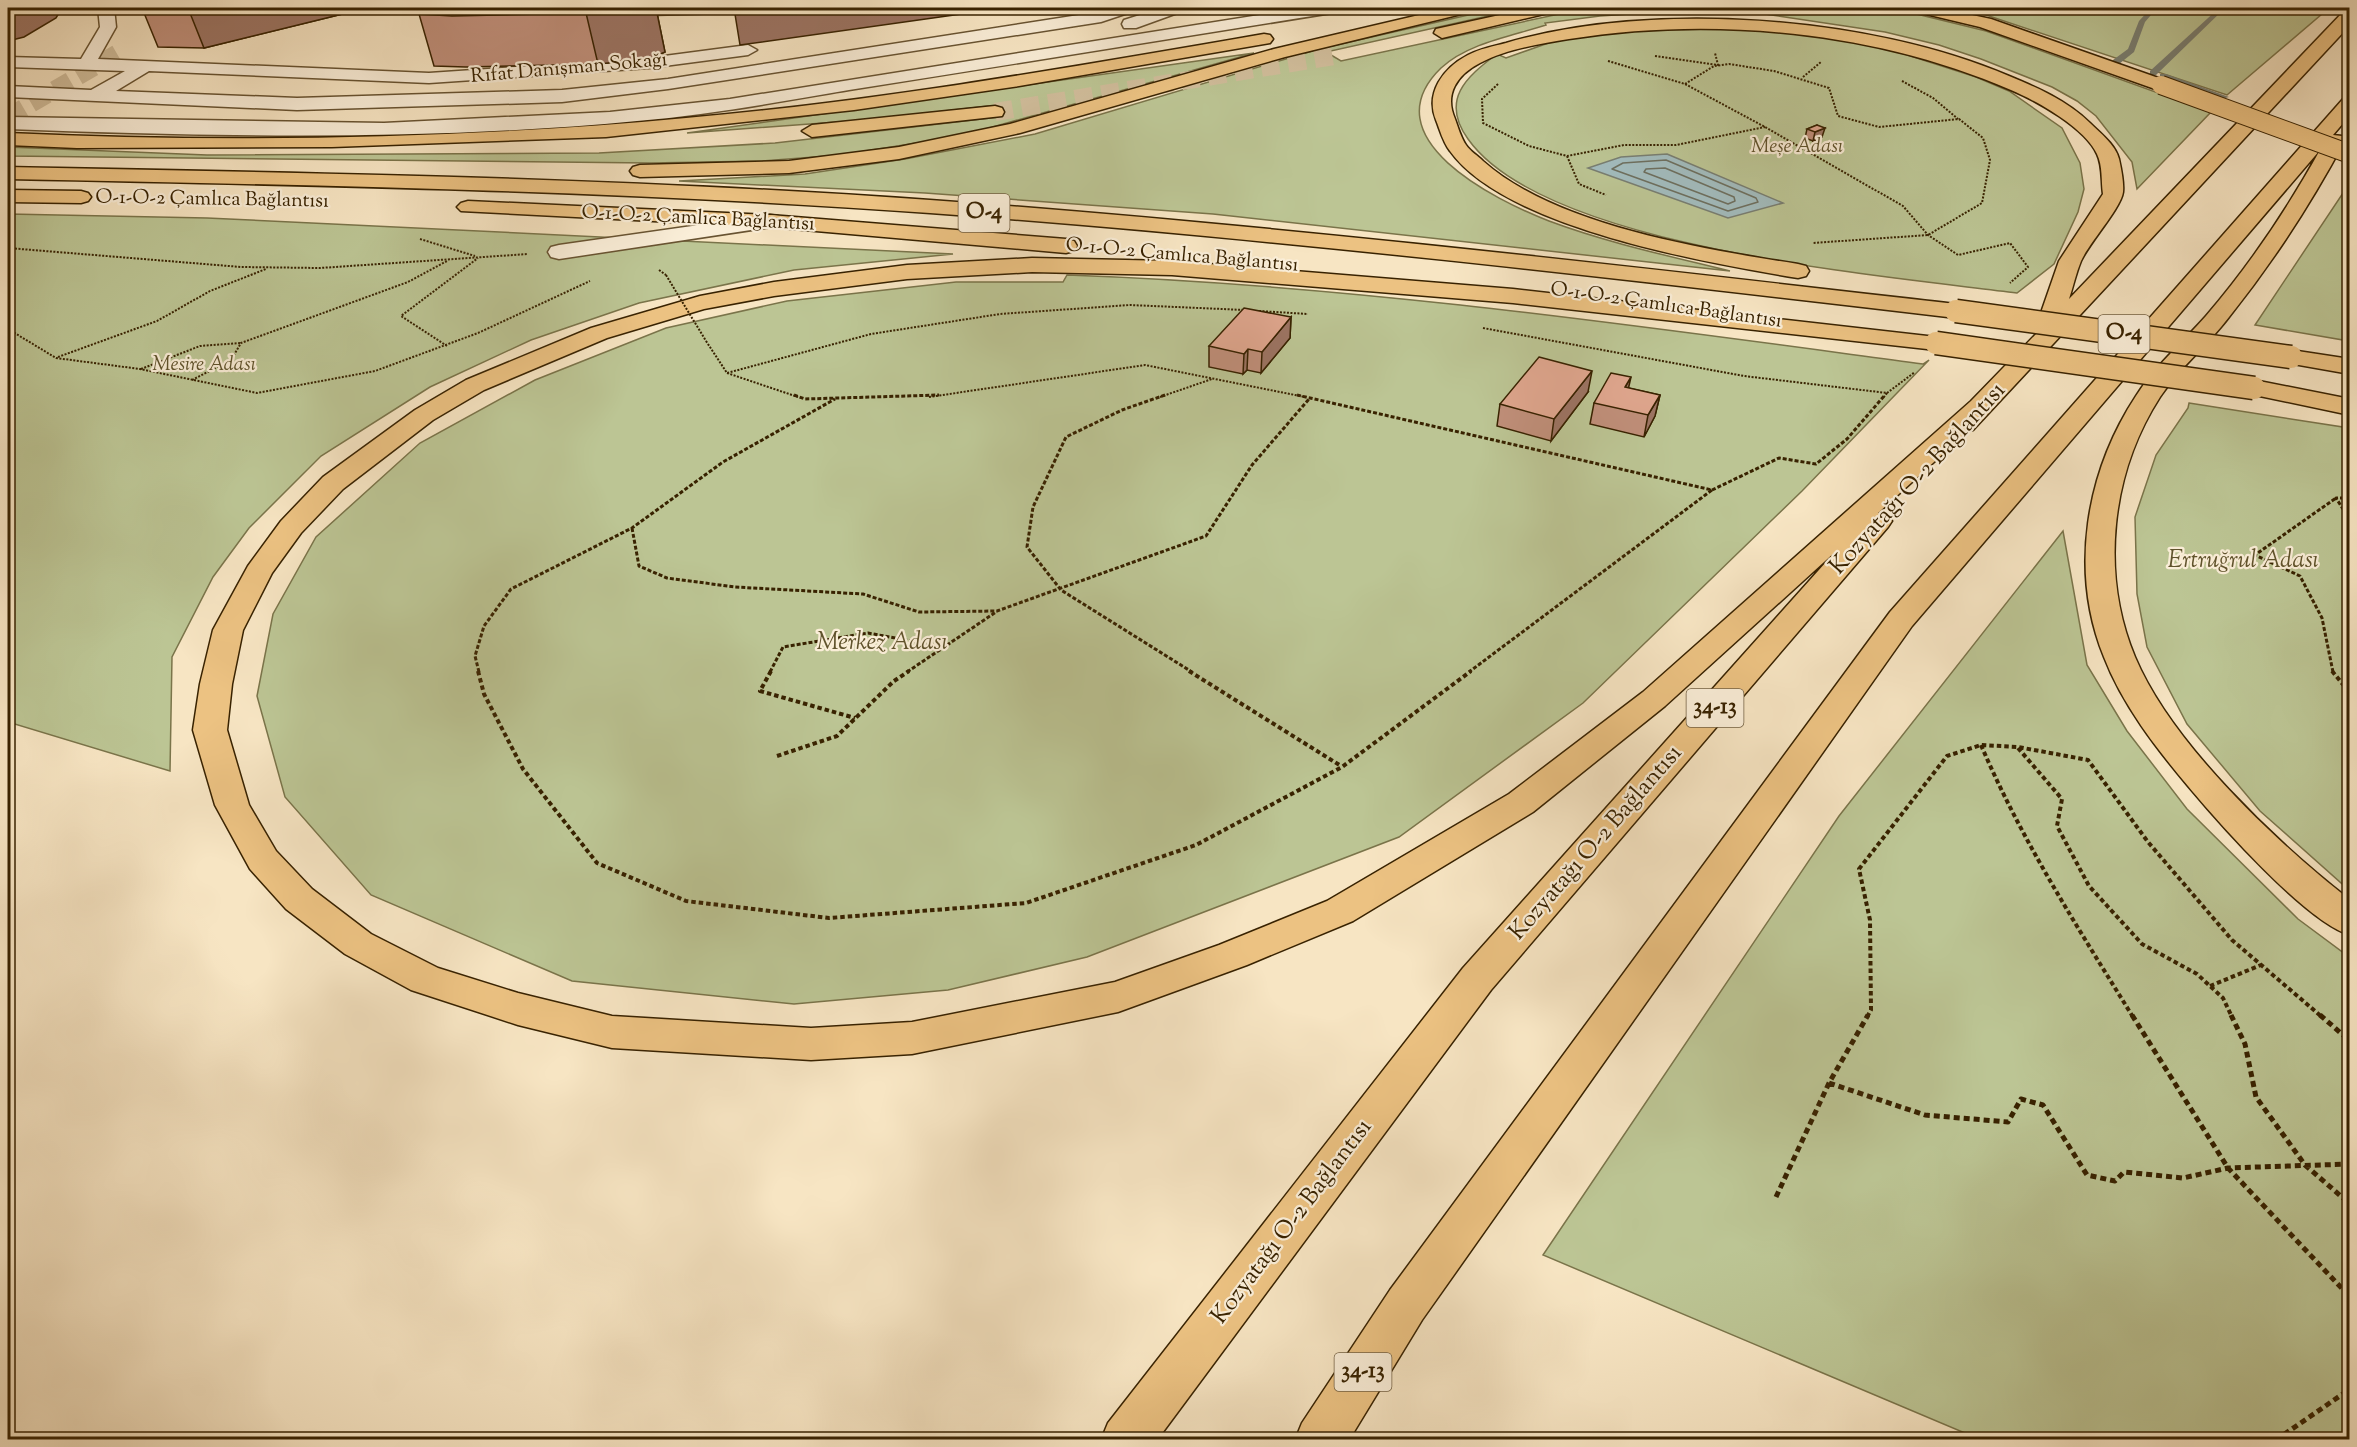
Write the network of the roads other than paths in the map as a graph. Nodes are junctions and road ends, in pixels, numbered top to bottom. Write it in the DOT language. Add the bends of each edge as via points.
graph roads {
  1 [pos="106,8"];
  2 [pos="732,8"];
  3 [pos="1128,8"];
  4 [pos="1243,8"];
  5 [pos="1332,8"];
  6 [pos="1441,8"];
  7 [pos="1468,8"];
  8 [pos="1554,8"];
  9 [pos="1919,8"];
  10 [pos="589,10"];
  11 [pos="1186,10"];
  12 [pos="2349,15"];
  13 [pos="724,16"];
  14 [pos="1122,27"];
  15 [pos="1423,37"];
  16 [pos="711,38"];
  17 [pos="1401,42"];
  18 [pos="667,47"];
  19 [pos="763,48"];
  20 [pos="1334,56"];
  21 [pos="8,62"];
  22 [pos="87,64"];
  23 [pos="146,66"];
  24 [pos="8,76"];
  25 [pos="122,79"];
  26 [pos="8,92"];
  27 [pos="94,96"];
  28 [pos="2349,103"];
  29 [pos="8,109"];
  30 [pos="2349,111"];
  31 [pos="996,112"];
  32 [pos="8,123"];
  33 [pos="793,133"];
  34 [pos="748,137"];
  35 [pos="8,139"];
  36 [pos="57,141"];
  37 [pos="2349,154"];
  38 [pos="8,162"];
  39 [pos="8,173"];
  40 [pos="8,196"];
  41 [pos="101,198"];
  42 [pos="453,206"];
  43 [pos="770,221"];
  44 [pos="559,252"];
  45 [pos="1815,274"];
  46 [pos="1850,279"];
  47 [pos="1961,304"];
  48 [pos="2043,343"];
  49 [pos="1928,355"];
  50 [pos="2349,367"];
  51 [pos="2349,405"];
  52 [pos="1979,407"];
  53 [pos="2349,921"];
  54 [pos="1126,1440"];
  55 [pos="1320,1440"];
  1 -- 22 [label="street" via="108,27"];
  2 -- 13 [label="street" via="732,15"];
  3 -- 27 [label="street, Rıfat Danışman Sokağı" via="1101,17 668,84 562,96 297,104"];
  4 -- 11 [label="street, Rıfat Danışman Sokağı"];
  5 -- 32 [label="street" via="922,74 611,118 430,127 189,128"];
  6 -- 36 [label="highway" via="1081,71 804,111 618,130 330,143"];
  7 -- 38 [label="highway" via="1280,53 1013,129 899,153 789,167 626,172"];
  8 -- 15 [label="highway"];
  9 -- 37 [label="highway, bridge" via="1985,23"];
  10 -- 13 [label="street"];
  11 -- 14 [label="street, Rıfat Danışman Sokağı"];
  11 -- 14 [label="street, Rıfat Danışman Sokağı"];
  12 -- 48 [label="highway, Kozyatağı O-2 Bağlantısı / 34-13"];
  14 -- 29 [label="street, Rıfat Danışman Sokağı" via="595,108 505,115 268,119"];
  16 -- 18 [label="street"];
  17 -- 20 [label="highway"];
  19 -- 23 [label="street" via="649,63 429,78"];
  21 -- 22 [label="street"];
  22 -- 23 [label="street"];
  23 -- 25 [label="street"];
  24 -- 25 [label="street"];
  25 -- 27 [label="street"];
  26 -- 27 [label="street, Rıfat Danışman Sokağı"];
  28 -- 55 [label="highway, 34-13" via="1901,619 1413,1295"];
  30 -- 53 [label="highway" via="2315,177 2222,312 2148,395 2121,444 2106,499 2100,541 2102,598 2120,658 2153,717 2255,838"];
  31 -- 33 [label="highway"];
  34 -- 36 [label="highway" via="321,151"];
  35 -- 36 [label="highway"];
  39 -- 47 [label="highway, O-1-O-2 Çamlıca Bağlantısı / O-4" via="400,181 784,198 1268,235"];
  40 -- 41 [label="highway, O-1-O-2 Çamlıca Bağlantısı"];
  42 -- 43 [label="highway, O-1-O-2 Çamlıca Bağlantısı / O-4"];
  43 -- 44 [label="street"];
  43 -- 49 [label="highway, O-1-O-2 Çamlıca Bağlantısı / O-4" via="1474,282 1696,310"];
  45 -- 48 [label="highway" via="1711,257 1619,235 1556,212 1510,190 1454,147 1443,121 1441,96 1465,65 1518,38 1584,23 1667,18 1769,21 1835,30 1912,46 2015,83 2069,111 2106,151 2113,194 2070,261"];
  46 -- 47 [label="highway"];
  47 -- 50 [label="highway, O-4, bridge"];
  48 -- 52 [label="highway, Kozyatağı O-2 Bağlantısı / 34-13"];
  49 -- 51 [label="highway, O-1-O-2 Çamlıca Bağlantısı / O-4, bridge" via="2254,388"];
  49 -- 52 [label="highway" via="1513,296 1172,268 1032,265 907,272 785,287 700,303 599,333 475,386 424,415 333,483 291,527 258,572 228,630 210,730 232,805 263,860 298,899 358,944 425,980 518,1010 612,1032 811,1044 912,1038 1118,997 1233,956 1340,911 1521,802 1654,699"];
  52 -- 54 [label="highway, Kozyatağı O-2 Bağlantısı / 34-13" via="1477,979"];
}
